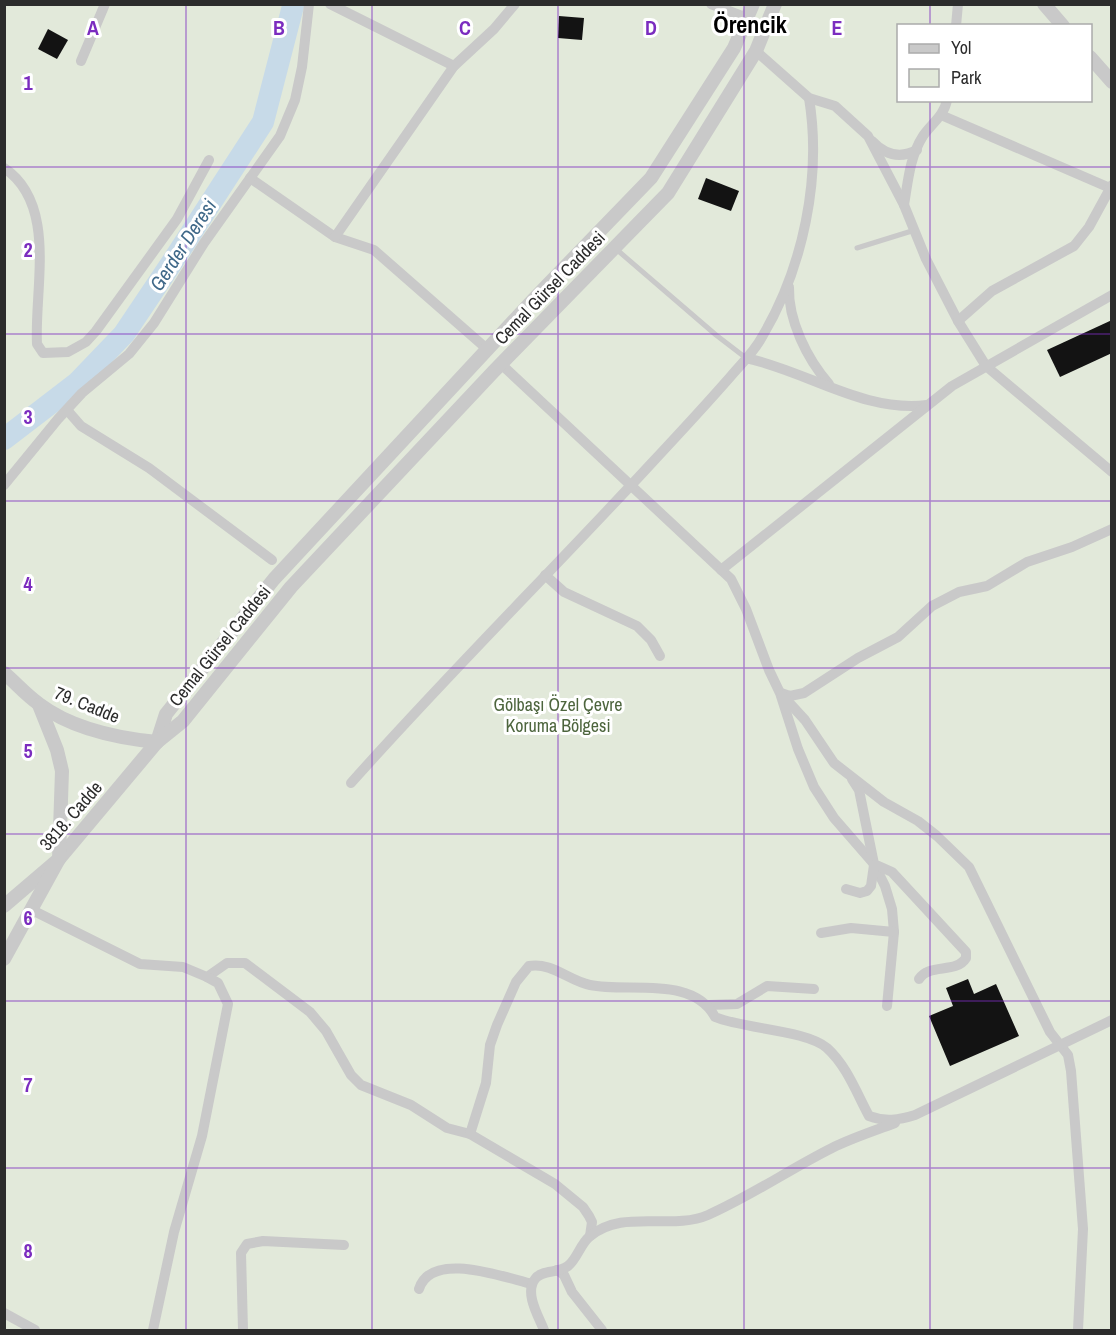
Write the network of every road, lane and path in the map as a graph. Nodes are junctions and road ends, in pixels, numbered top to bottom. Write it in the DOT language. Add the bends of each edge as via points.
graph roads {
  1 [pos="105,4"];
  2 [pos="309,4"];
  3 [pos="330,4"];
  4 [pos="515,4"];
  5 [pos="711,4"];
  6 [pos="753,4"];
  7 [pos="775,4"];
  8 [pos="958,4"];
  9 [pos="1044,4"];
  10 [pos="747,18"];
  11 [pos="956,24"];
  12 [pos="1061,24"];
  13 [pos="756,51"];
  14 [pos="1092,59"];
  15 [pos="81,61"];
  16 [pos="454,66"];
  17 [pos="1112,82"];
  18 [pos="809,98"];
  19 [pos="946,102"];
  20 [pos="941,115"];
  21 [pos="868,136"];
  22 [pos="917,150"];
  23 [pos="209,160"];
  24 [pos="4,168"];
  25 [pos="250,178"];
  26 [pos="1111,187"];
  27 [pos="904,205"];
  28 [pos="915,230"];
  29 [pos="335,237"];
  30 [pos="615,248"];
  31 [pos="857,249"];
  32 [pos="789,280"];
  33 [pos="1112,295"];
  34 [pos="958,321"];
  35 [pos="487,349"];
  36 [pos="746,358"];
  37 [pos="501,364"];
  38 [pos="986,366"];
  39 [pos="830,385"];
  40 [pos="929,405"];
  41 [pos="67,410"];
  42 [pos="1112,472"];
  43 [pos="4,485"];
  44 [pos="631,485"];
  45 [pos="1112,528"];
  46 [pos="272,560"];
  47 [pos="721,570"];
  48 [pos="545,575"];
  49 [pos="660,656"];
  50 [pos="4,673"];
  51 [pos="780,693"];
  52 [pos="39,705"];
  53 [pos="157,742"];
  54 [pos="847,773"];
  55 [pos="351,783"];
  56 [pos="58,859"];
  57 [pos="874,864"];
  58 [pos="846,889"];
  59 [pos="4,906"];
  60 [pos="30,909"];
  61 [pos="894,932"];
  62 [pos="821,933"];
  63 [pos="4,959"];
  64 [pos="207,977"];
  65 [pos="919,979"];
  66 [pos="814,989"];
  67 [pos="709,1005"];
  68 [pos="887,1006"];
  69 [pos="1112,1020"];
  70 [pos="1060,1045"];
  71 [pos="915,1115"];
  72 [pos="470,1134"];
  73 [pos="590,1236"];
  74 [pos="344,1245"];
  75 [pos="557,1270"];
  76 [pos="532,1284"];
  77 [pos="419,1289"];
  78 [pos="4,1313"];
  79 [pos="35,1330"];
  80 [pos="153,1330"];
  81 [pos="243,1330"];
  82 [pos="544,1330"];
  83 [pos="602,1330"];
  84 [pos="1078,1330"];
  1 -- 15 [label="street"];
  2 -- 25 [label="street" via="295,100 280,136"];
  3 -- 16 [label="street"];
  4 -- 16 [label="street"];
  5 -- 10 [label="street"];
  6 -- 10 [label="street, Cemal Gürsel Caddesi"];
  7 -- 13 [label="street, Cemal Gürsel Caddesi"];
  8 -- 11 [label="street"];
  9 -- 12 [label="street"];
  10 -- 35 [label="street, Cemal Gürsel Caddesi" via="734,48 651,178"];
  13 -- 18 [label="street"];
  13 -- 30 [label="street, Cemal Gürsel Caddesi" via="669,193"];
  14 -- 17 [label="street"];
  16 -- 29 [label="street"];
  18 -- 21 [label="street" via="835,106"];
  18 -- 32 [label="street" via="811,182"];
  19 -- 20 [label="street"];
  20 -- 22 [label="street"];
  20 -- 26 [label="street"];
  21 -- 22 [label="street" via="877,147 894,156 906,156"];
  21 -- 27 [label="street"];
  22 -- 27 [label="street"];
  23 -- 24 [label="street" via="177,219 96,331 79,347 55,355 43,353 36,344 35,208 24,184"];
  25 -- 29 [label="street"];
  25 -- 41 [label="street" via="154,323 129,354"];
  26 -- 34 [label="street" via="1074,246 992,291"];
  27 -- 28 [label="street"];
  28 -- 31 [label="lane"];
  28 -- 34 [label="street"];
  29 -- 35 [label="street" via="374,250"];
  30 -- 36 [label="lane"];
  30 -- 37 [label="street, Cemal Gürsel Caddesi"];
  32 -- 36 [label="street" via="760,340"];
  32 -- 39 [label="street" via="789,300 806,351"];
  33 -- 38 [label="street"];
  34 -- 38 [label="street"];
  35 -- 53 [label="street, Cemal Gürsel Caddesi" via="274,579 166,714"];
  36 -- 39 [label="street"];
  36 -- 44 [label="street"];
  37 -- 44 [label="street"];
  37 -- 53 [label="street, Cemal Gürsel Caddesi" via="291,587 183,721"];
  38 -- 40 [label="street"];
  38 -- 42 [label="street"];
  39 -- 40 [label="street" via="880,403"];
  40 -- 47 [label="street"];
  41 -- 43 [label="street"];
  41 -- 46 [label="street" via="81,426 149,468"];
  44 -- 47 [label="street"];
  44 -- 48 [label="street"];
  45 -- 51 [label="street" via="1027,562 987,586 959,592 932,606 898,637 804,693"];
  47 -- 51 [label="street" via="731,579 746,609"];
  48 -- 49 [label="street" via="564,592 637,626"];
  48 -- 55 [label="street"];
  50 -- 52 [label="street, 79. Cadde"];
  51 -- 54 [label="street" via="805,720 834,763"];
  51 -- 57 [label="street" via="814,787 834,818"];
  52 -- 53 [label="street, 79. Cadde" via="107,735"];
  52 -- 56 [label="street, 79. Cadde" via="62,771"];
  53 -- 56 [label="street, 3818. Cadde"];
  54 -- 57 [label="street" via="859,790"];
  54 -- 70 [label="street" via="924,826 969,867"];
  56 -- 59 [label="street, 3818. Cadde"];
  56 -- 60 [label="street"];
  57 -- 58 [label="street" via="867,891"];
  57 -- 61 [label="street" via="892,909"];
  57 -- 65 [label="street" via="892,872 966,952 960,965 934,970"];
  60 -- 63 [label="street"];
  60 -- 64 [label="street" via="140,964 183,967"];
  61 -- 62 [label="street" via="851,928"];
  61 -- 68 [label="street"];
  64 -- 72 [label="street" via="227,963 245,963 310,1012 361,1085 411,1105 447,1128"];
  64 -- 80 [label="street" via="218,982 228,1004 202,1136 174,1232"];
  66 -- 67 [label="street" via="767,986 737,1004"];
  67 -- 71 [label="street" via="715,1017 731,1024 769,1029 825,1047 853,1085 869,1116 891,1120"];
  67 -- 72 [label="street" via="679,992 589,985 548,967 529,966 516,982 497,1025 490,1045 486,1083"];
  69 -- 70 [label="street"];
  70 -- 71 [label="street"];
  70 -- 84 [label="street" via="1068,1055 1071,1071 1073,1127 1082,1192"];
  71 -- 73 [label="street" via="834,1147 742,1200 704,1216 679,1221 630,1221"];
  72 -- 73 [label="street" via="568,1194 589,1216"];
  73 -- 75 [label="street" via="567,1267"];
  74 -- 81 [label="street" via="263,1241 247,1244 241,1252"];
  75 -- 76 [label="street" via="536,1277"];
  75 -- 83 [label="street"];
  76 -- 77 [label="street" via="456,1268 428,1274"];
  76 -- 82 [label="street" via="531,1293"];
  78 -- 79 [label="street"];
}
